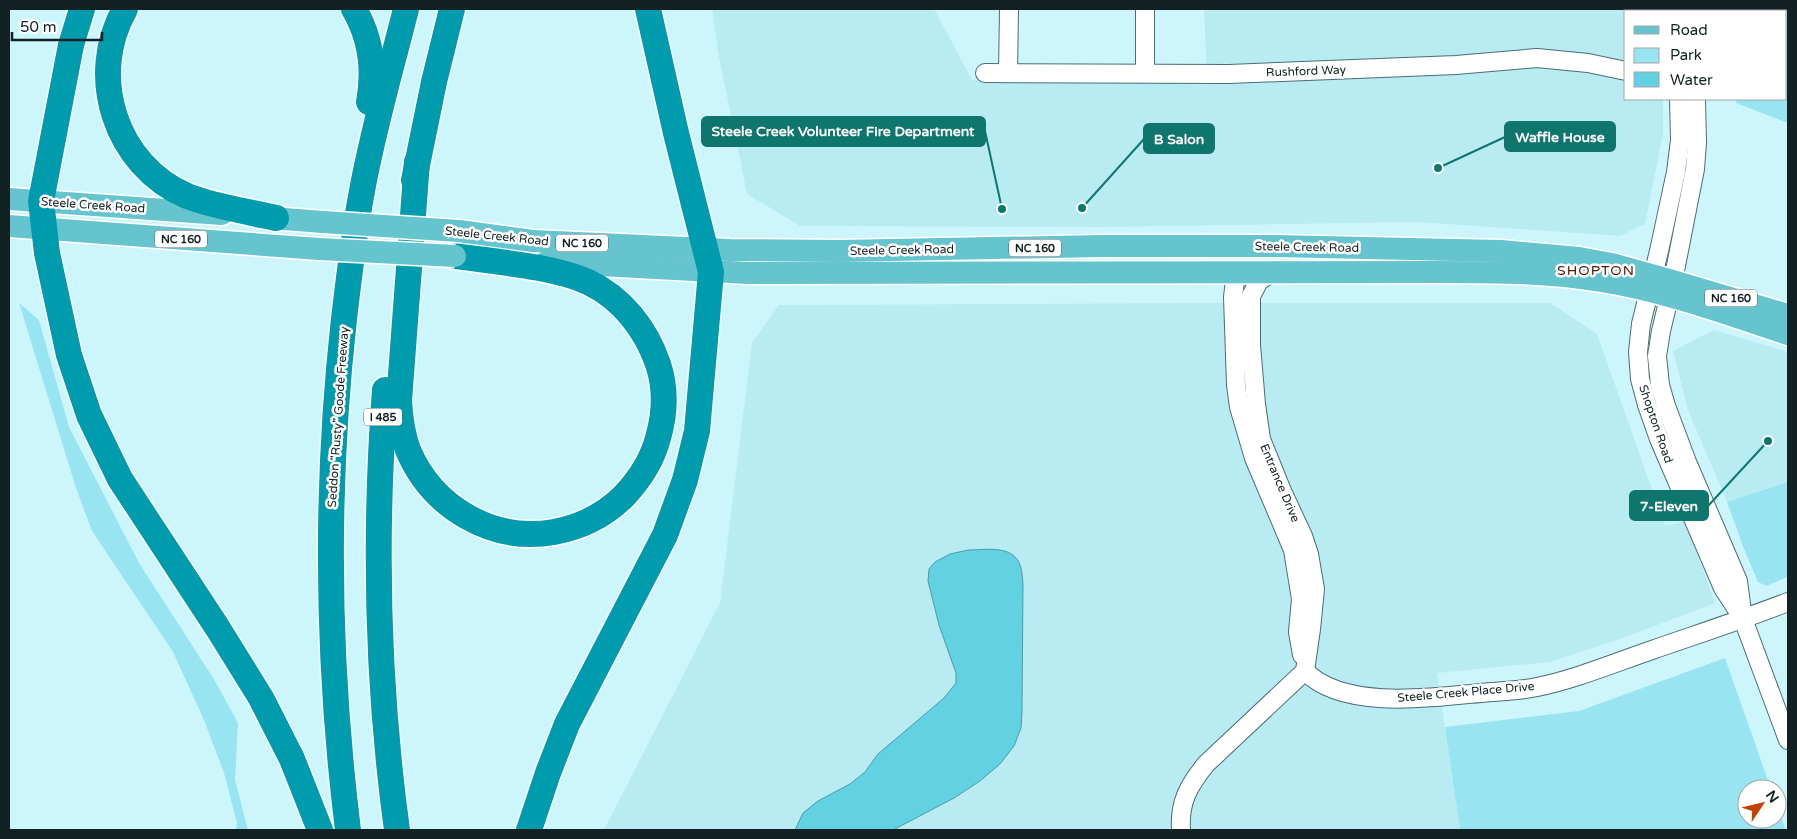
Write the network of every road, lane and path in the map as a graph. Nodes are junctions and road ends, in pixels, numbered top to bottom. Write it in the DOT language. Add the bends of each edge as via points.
graph roads {
  1 [pos="82,9"];
  2 [pos="125,9"];
  3 [pos="354,9"];
  4 [pos="406,9"];
  5 [pos="452,9"];
  6 [pos="648,9"];
  7 [pos="1009,9"];
  8 [pos="1145,9"];
  9 [pos="1624,71"];
  10 [pos="985,73"];
  11 [pos="1008,73"];
  12 [pos="1144,73"];
  13 [pos="1679,100"];
  14 [pos="1696,100"];
  15 [pos="417,162"];
  16 [pos="362,191"];
  17 [pos="9,199"];
  18 [pos="41,201"];
  19 [pos="276,218"];
  20 [pos="9,226"];
  21 [pos="43,228"];
  22 [pos="457,244"];
  23 [pos="1232,247"];
  24 [pos="1410,250"];
  25 [pos="709,261"];
  26 [pos="1051,272"];
  27 [pos="1236,272"];
  28 [pos="1273,272"];
  29 [pos="1661,286"];
  30 [pos="1788,315"];
  31 [pos="1788,334"];
  32 [pos="1788,602"];
  33 [pos="1742,619"];
  34 [pos="1305,671"];
  35 [pos="1788,740"];
  36 [pos="320,830"];
  37 [pos="348,830"];
  38 [pos="396,830"];
  39 [pos="529,830"];
  40 [pos="1181,830"];
  1 -- 18 [label="highway" via="71,44"];
  2 -- 19 [label="highway" via="113,34 107,73 112,109 127,144 153,174 186,195"];
  3 -- 16 [label="highway" via="366,31 372,69"];
  4 -- 16 [label="highway, Seddon \"Rusty\" Goode Freeway"];
  5 -- 15 [label="highway, I 485"];
  6 -- 25 [label="highway"];
  7 -- 11 [label="street"];
  8 -- 12 [label="street"];
  9 -- 12 [label="street, Rushford Way" via="1537,58 1456,66 1229,74"];
  10 -- 11 [label="street, Rushford Way"];
  11 -- 12 [label="street, Rushford Way"];
  13 -- 29 [label="street, Shopton Road" via="1680,140"];
  14 -- 29 [label="street, Shopton Road" via="1695,168"];
  15 -- 22 [label="highway" via="398,402 402,432 415,463 434,491 472,520 502,531 532,534 582,525 618,501 642,476 658,439 664,400 654,352 636,320 624,307 590,283"];
  15 -- 38 [label="highway, I 485" via="388,347 380,464 378,587 382,696"];
  16 -- 37 [label="highway, Seddon \"Rusty\" Goode Freeway" via="338,375 330,548 337,727"];
  17 -- 18 [label="main road, Steele Creek Road / NC 160"];
  18 -- 19 [label="main road, Steele Creek Road / NC 160"];
  18 -- 21 [label="highway"];
  19 -- 22 [label="main road, Steele Creek Road / NC 160, bridge" via="323,222"];
  20 -- 21 [label="main road, Steele Creek Road / NC 160"];
  21 -- 22 [label="main road, Steele Creek Road / NC 160, bridge" via="319,249"];
  21 -- 36 [label="highway" via="69,355 88,415 138,508 261,698 292,759"];
  22 -- 25 [label="main road, Steele Creek Road / NC 160" via="534,241"];
  23 -- 24 [label="main road, Steele Creek Road / NC 160"];
  23 -- 25 [label="main road, Steele Creek Road / NC 160" via="839,251"];
  23 -- 26 [label="main road" via="1230,254 1222,259 1164,259"];
  24 -- 27 [label="main road" via="1306,260 1254,260 1244,263"];
  24 -- 29 [label="main road, Steele Creek Road / NC 160" via="1501,251 1579,258"];
  25 -- 26 [label="main road, Steele Creek Road / NC 160"];
  25 -- 39 [label="highway" via="697,431 683,487 665,535 568,724"];
  26 -- 27 [label="main road, Steele Creek Road / NC 160"];
  27 -- 28 [label="main road, Steele Creek Road / NC 160"];
  27 -- 34 [label="street, Entrance Drive" via="1233,297 1239,408 1254,458 1293,550 1301,599 1298,632"];
  28 -- 29 [label="main road, Steele Creek Road / NC 160" via="1513,272"];
  28 -- 34 [label="street, Entrance Drive" via="1259,281 1251,296 1252,355 1261,439 1303,536 1315,589"];
  29 -- 30 [label="main road, Steele Creek Road / NC 160"];
  29 -- 31 [label="main road, Steele Creek Road / NC 160"];
  29 -- 33 [label="street, Shopton Road" via="1641,324 1640,379 1659,439 1723,588"];
  32 -- 33 [label="street, Steele Creek Place Drive"];
  33 -- 34 [label="street, Steele Creek Place Drive" via="1535,688 1423,698 1383,698 1337,691 1312,679"];
  33 -- 35 [label="street, Shopton Road"];
  34 -- 40 [label="street" via="1194,779 1185,794"];
}
